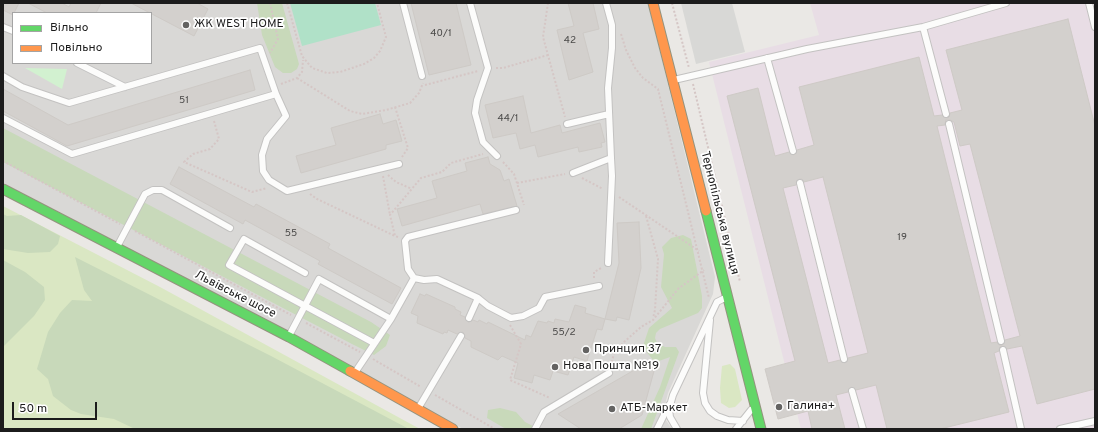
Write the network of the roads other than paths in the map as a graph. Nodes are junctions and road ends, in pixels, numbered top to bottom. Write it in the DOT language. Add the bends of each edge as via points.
graph roads {
  1 [pos="404,3"];
  2 [pos="470,3"];
  3 [pos="606,3"];
  4 [pos="653,3"];
  5 [pos="1006,3"];
  6 [pos="1089,3"];
  7 [pos="3,26"];
  8 [pos="924,27"];
  9 [pos="1095,27"];
  10 [pos="12,31"];
  11 [pos="767,58"];
  12 [pos="79,64"];
  13 [pos="3,76"];
  14 [pos="422,76"];
  15 [pos="673,80"];
  16 [pos="125,87"];
  17 [pos="276,94"];
  18 [pos="609,114"];
  19 [pos="946,114"];
  20 [pos="3,118"];
  21 [pos="567,124"];
  22 [pos="949,124"];
  23 [pos="793,151"];
  24 [pos="497,156"];
  25 [pos="611,158"];
  26 [pos="399,164"];
  27 [pos="573,173"];
  28 [pos="800,183"];
  29 [pos="3,189"];
  30 [pos="516,210"];
  31 [pos="230,228"];
  32 [pos="116,248"];
  33 [pos="608,263"];
  34 [pos="305,273"];
  35 [pos="414,278"];
  36 [pos="599,286"];
  37 [pos="728,296"];
  38 [pos="478,298"];
  39 [pos="305,306"];
  40 [pos="710,316"];
  41 [pos="469,318"];
  42 [pos="392,319"];
  43 [pos="461,336"];
  44 [pos="289,337"];
  45 [pos="1001,341"];
  46 [pos="374,344"];
  47 [pos="1003,350"];
  48 [pos="844,360"];
  49 [pos="609,373"];
  50 [pos="354,374"];
  51 [pos="852,391"];
  52 [pos="673,395"];
  53 [pos="754,403"];
  54 [pos="418,409"];
  55 [pos="744,421"];
  56 [pos="1095,421"];
  57 [pos="452,429"];
  58 [pos="535,429"];
  59 [pos="658,429"];
  60 [pos="677,429"];
  61 [pos="736,429"];
  62 [pos="761,429"];
  63 [pos="863,429"];
  64 [pos="1021,429"];
  65 [pos="1060,429"];
  1 -- 14 [label="lane"];
  2 -- 24 [label="lane" via="488,68 475,113 483,142"];
  3 -- 18 [label="lane" via="612,24"];
  4 -- 15 [label="main road, Тернопільська вулиця"];
  5 -- 8 [label="lane"];
  6 -- 9 [label="lane"];
  7 -- 10 [label="lane"];
  8 -- 11 [label="lane"];
  8 -- 19 [label="lane"];
  11 -- 15 [label="lane"];
  11 -- 23 [label="lane"];
  12 -- 16 [label="lane"];
  13 -- 16 [label="lane" via="22,87 69,103"];
  15 -- 37 [label="main road, Тернопільська вулиця"];
  16 -- 17 [label="lane" via="260,48"];
  17 -- 20 [label="lane" via="72,154"];
  17 -- 26 [label="lane" via="286,116 267,140 262,155 263,171 269,180 278,186 287,191"];
  18 -- 21 [label="lane"];
  18 -- 25 [label="lane"];
  22 -- 45 [label="lane"];
  25 -- 27 [label="lane"];
  25 -- 33 [label="lane"];
  28 -- 48 [label="lane"];
  29 -- 32 [label="main road, Львівське шосе"];
  30 -- 35 [label="lane" via="408,237 405,241 408,269"];
  31 -- 32 [label="lane" via="162,190 153,190 145,194"];
  32 -- 44 [label="main road, Львівське шосе"];
  34 -- 39 [label="lane" via="244,239 229,265"];
  35 -- 38 [label="lane" via="437,278"];
  35 -- 42 [label="lane"];
  36 -- 38 [label="lane" via="545,297 539,308 523,316 511,318"];
  37 -- 40 [label="lane" via="717,302"];
  37 -- 53 [label="main road, Тернопільська вулиця"];
  38 -- 41 [label="lane"];
  39 -- 42 [label="lane" via="319,279"];
  39 -- 44 [label="lane"];
  39 -- 46 [label="lane"];
  40 -- 52 [label="lane"];
  40 -- 55 [label="lane" via="703,393 705,403 717,416"];
  42 -- 46 [label="lane"];
  43 -- 54 [label="lane"];
  44 -- 50 [label="main road, Львівське шосе"];
  46 -- 50 [label="lane"];
  47 -- 64 [label="lane"];
  49 -- 58 [label="lane" via="544,412"];
  50 -- 54 [label="main road, Львівське шосе"];
  51 -- 63 [label="lane"];
  52 -- 59 [label="lane"];
  52 -- 60 [label="lane" via="669,409 670,417"];
  53 -- 55 [label="lane"];
  53 -- 62 [label="main road, Тернопільська вулиця"];
  54 -- 57 [label="main road, Львівське шосе"];
  55 -- 61 [label="lane"];
  56 -- 65 [label="lane"];
}
